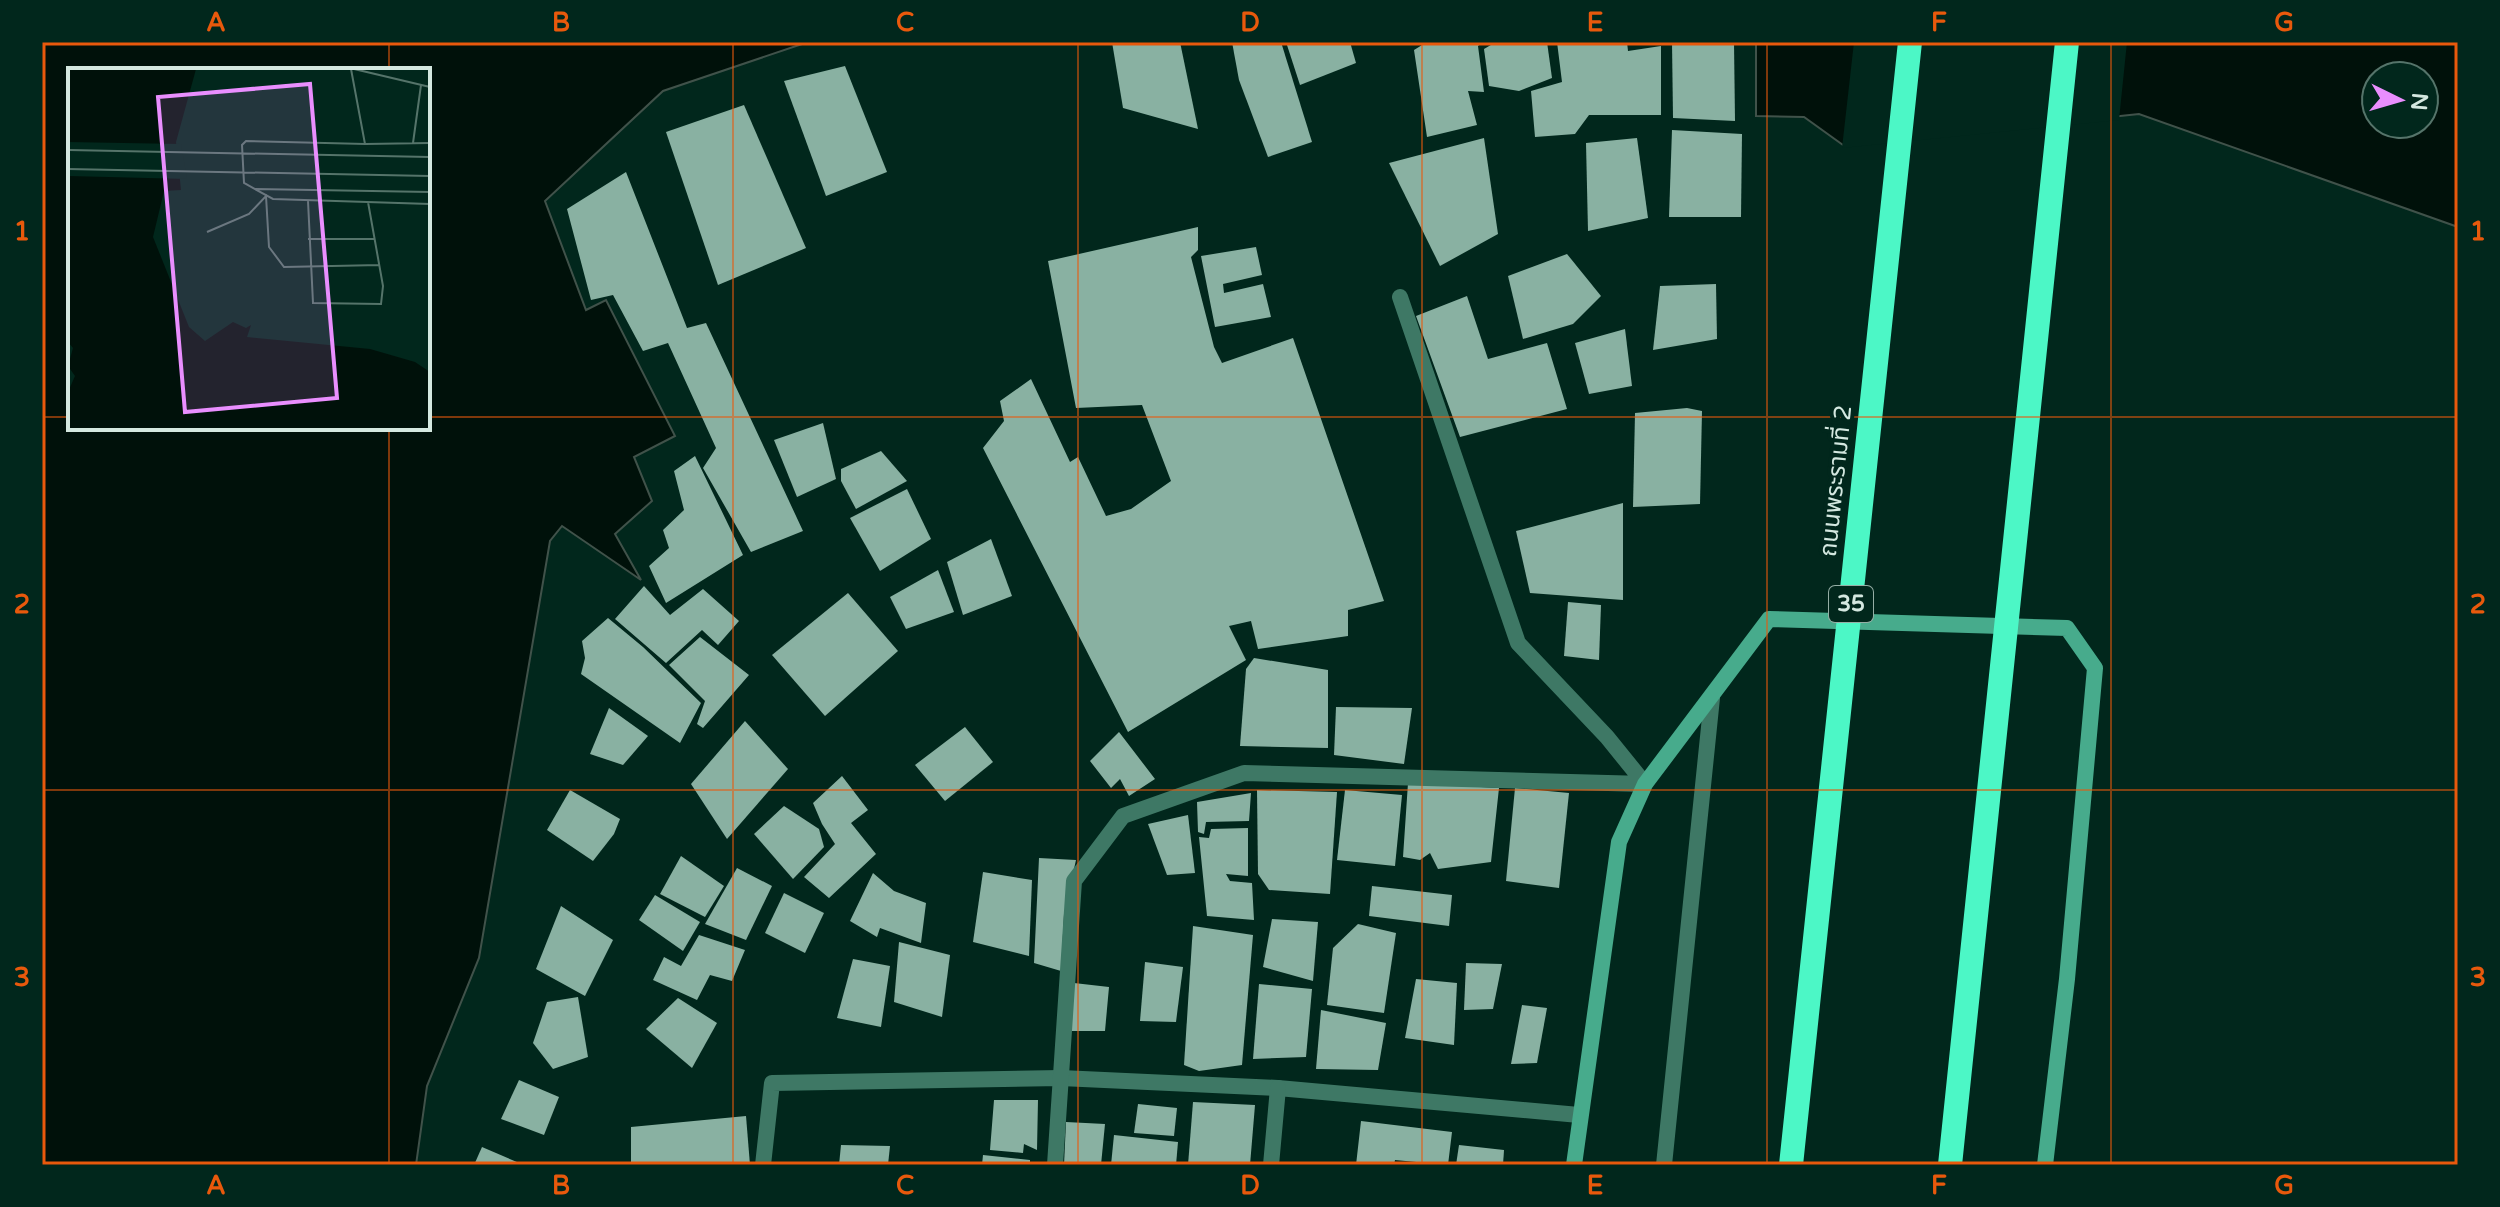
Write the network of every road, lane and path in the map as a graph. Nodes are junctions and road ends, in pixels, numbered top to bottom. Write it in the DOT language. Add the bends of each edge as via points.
graph roads {
  1 [pos="1910,42"];
  2 [pos="2067,42"];
  3 [pos="1400,297"];
  4 [pos="1712,698"];
  5 [pos="1645,784"];
  6 [pos="1061,1078"];
  7 [pos="1278,1088"];
  8 [pos="1579,1115"];
  9 [pos="763,1165"];
  10 [pos="1055,1165"];
  11 [pos="1271,1165"];
  12 [pos="1574,1165"];
  13 [pos="1664,1165"];
  14 [pos="1791,1165"];
  15 [pos="1950,1165"];
  16 [pos="2045,1165"];
  1 -- 14 [label="highway, ถนนพระรามที่ 2 / 35, bridge"];
  2 -- 15 [label="highway, bridge"];
  3 -- 5 [label="street" via="1518,643"];
  4 -- 5 [label="street"];
  4 -- 13 [label="street"];
  4 -- 16 [label="street" via="1769,619 2067,628 2095,668"];
  5 -- 6 [label="street" via="1244,773 1123,816 1074,881"];
  5 -- 8 [label="street" via="1619,842"];
  6 -- 7 [label="street"];
  6 -- 9 [label="street" via="772,1083"];
  6 -- 10 [label="street"];
  7 -- 8 [label="street"];
  7 -- 11 [label="street"];
  8 -- 12 [label="street"];
}
